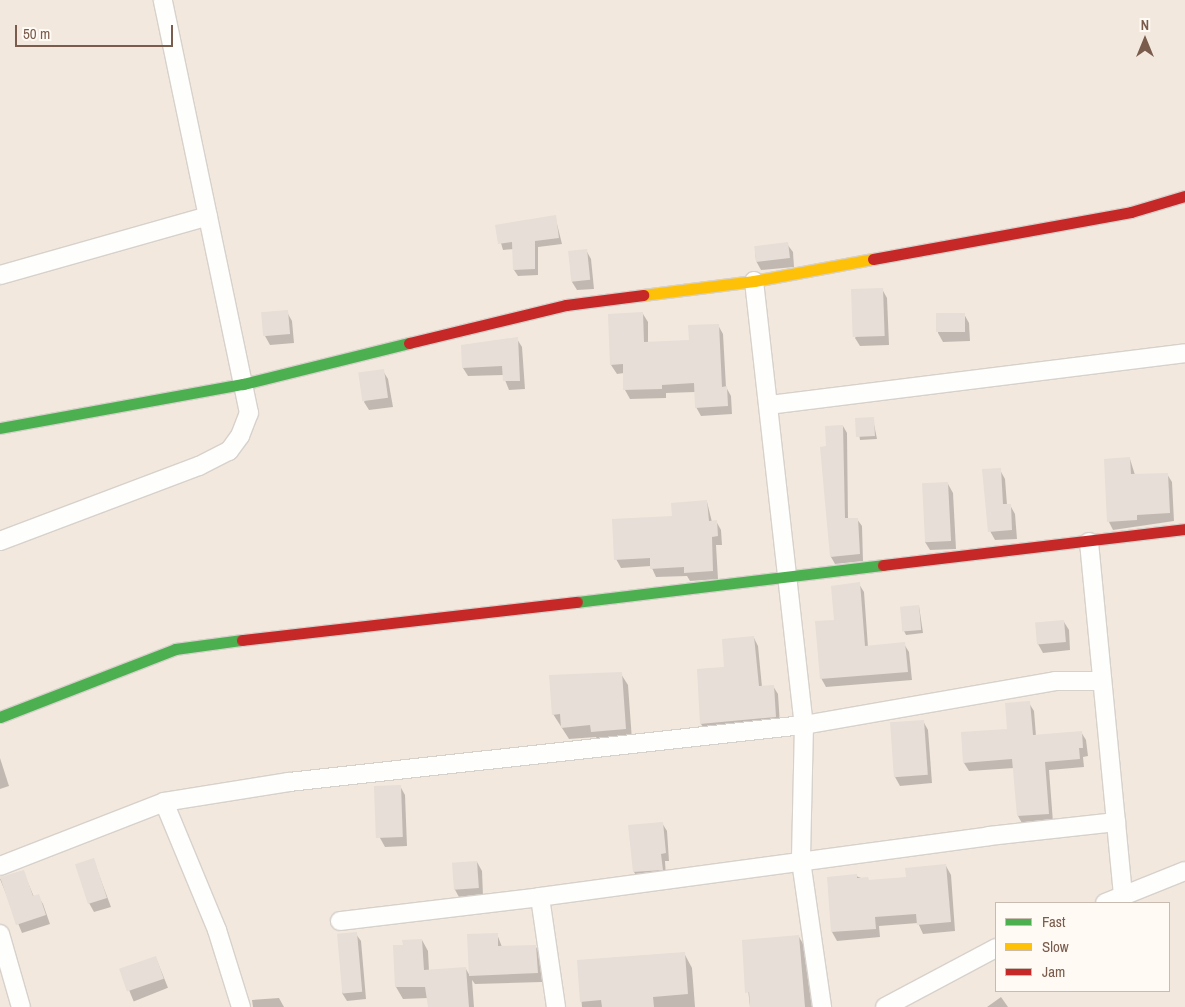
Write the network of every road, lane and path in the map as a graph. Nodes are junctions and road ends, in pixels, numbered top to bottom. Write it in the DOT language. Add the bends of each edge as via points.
graph roads {
  1 [pos="163,0"];
  2 [pos="1185,196"];
  3 [pos="208,216"];
  4 [pos="0,275"];
  5 [pos="754,280"];
  6 [pos="1185,353"];
  7 [pos="243,384"];
  8 [pos="768,405"];
  9 [pos="0,428"];
  10 [pos="1185,529"];
  11 [pos="0,541"];
  12 [pos="1089,542"];
  13 [pos="788,578"];
  14 [pos="1102,681"];
  15 [pos="0,717"];
  16 [pos="804,725"];
  17 [pos="164,802"];
  18 [pos="1116,822"];
  19 [pos="801,861"];
  20 [pos="0,866"];
  21 [pos="1185,871"];
  22 [pos="1122,896"];
  23 [pos="540,897"];
  24 [pos="1107,902"];
  25 [pos="340,921"];
  26 [pos="0,934"];
  27 [pos="995,949"];
  28 [pos="896,1005"];
  29 [pos="21,1007"];
  30 [pos="240,1007"];
  31 [pos="556,1007"];
  32 [pos="822,1007"];
  1 -- 3 [label="street"];
  2 -- 5 [label="street" via="1131,212"];
  3 -- 4 [label="street"];
  3 -- 7 [label="street"];
  5 -- 7 [label="street" via="566,305"];
  5 -- 8 [label="street"];
  6 -- 8 [label="street"];
  7 -- 9 [label="street"];
  7 -- 11 [label="street" via="249,414 240,436 229,451 199,466"];
  8 -- 13 [label="street"];
  10 -- 12 [label="street"];
  12 -- 13 [label="street"];
  12 -- 14 [label="street"];
  13 -- 15 [label="street" via="384,625 288,633 175,649"];
  13 -- 16 [label="street"];
  14 -- 16 [label="street" via="1056,681"];
  14 -- 18 [label="street"];
  16 -- 17 [label="street" via="288,782"];
  16 -- 19 [label="street"];
  17 -- 20 [label="street"];
  17 -- 30 [label="street" via="217,930"];
  18 -- 19 [label="street"];
  18 -- 22 [label="street"];
  19 -- 23 [label="street"];
  19 -- 32 [label="street"];
  21 -- 22 [label="street"];
  22 -- 24 [label="street"];
  23 -- 25 [label="street"];
  23 -- 31 [label="street"];
  26 -- 29 [label="street"];
  27 -- 28 [label="street"];
}
